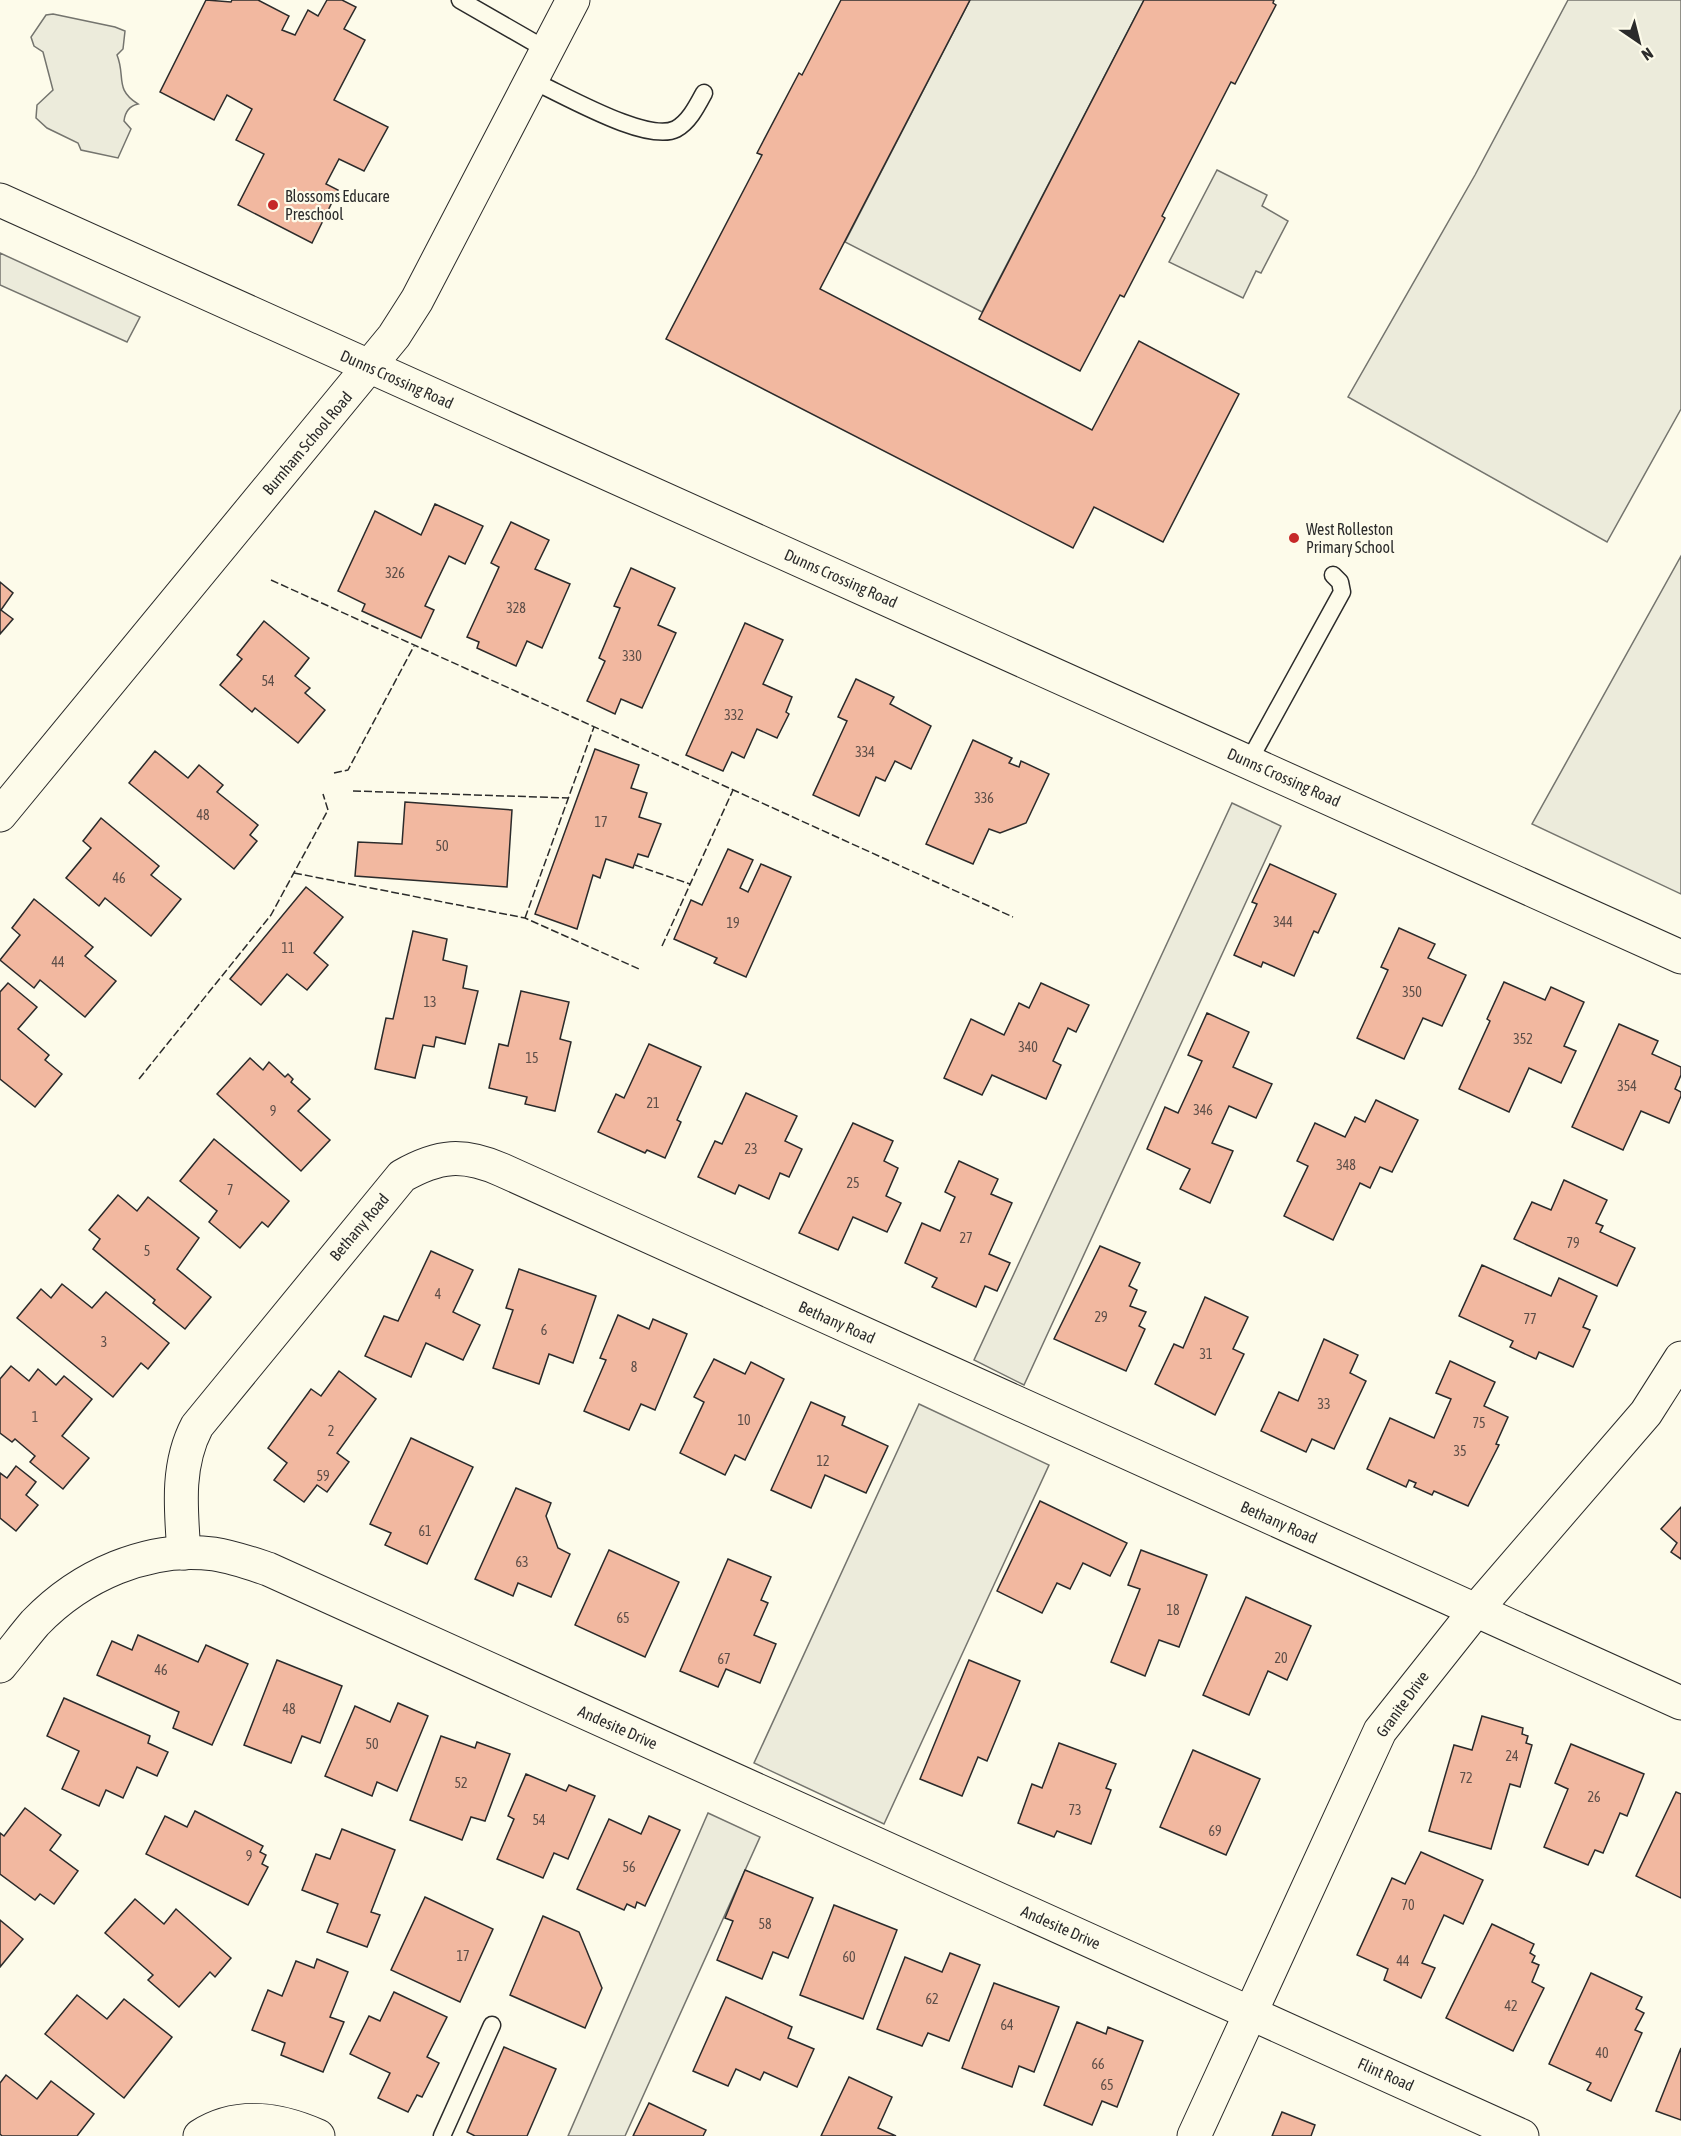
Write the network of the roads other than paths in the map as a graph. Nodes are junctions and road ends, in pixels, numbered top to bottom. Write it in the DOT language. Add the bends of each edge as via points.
graph roads {
  1 [pos="460,0"];
  2 [pos="573,0"];
  3 [pos="547,50"];
  4 [pos="531,80"];
  5 [pos="704,93"];
  6 [pos="0,200"];
  7 [pos="370,367"];
  8 [pos="1333,575"];
  9 [pos="1249,761"];
  10 [pos="0,815"];
  11 [pos="1681,957"];
  12 [pos="1681,1358"];
  13 [pos="184,1553"];
  14 [pos="1476,1610"];
  15 [pos="0,1666"];
  16 [pos="1681,1703"];
  17 [pos="1251,2013"];
  18 [pos="492,2025"];
  19 [pos="200,2136"];
  20 [pos="318,2136"];
  21 [pos="442,2136"];
  22 [pos="1194,2136"];
  23 [pos="1522,2136"];
  1 -- 3 [label="lane"];
  2 -- 3 [label="street, Burnham School Road"];
  3 -- 4 [label="street, Burnham School Road"];
  4 -- 5 [label="lane" via="632,128 655,134 675,129 693,112"];
  4 -- 7 [label="street, Burnham School Road" via="417,300"];
  6 -- 7 [label="street, Dunns Crossing Road"];
  7 -- 9 [label="street, Dunns Crossing Road"];
  7 -- 10 [label="street, Burnham School Road"];
  8 -- 9 [label="lane" via="1342,592"];
  9 -- 11 [label="street, Dunns Crossing Road"];
  12 -- 14 [label="street, Granite Drive" via="1646,1413"];
  13 -- 14 [label="street, Bethany Road" via="181,1480 196,1426 402,1176 421,1165 462,1157 502,1170"];
  13 -- 15 [label="street, Andesite Drive" via="128,1564 79,1586 35,1623"];
  13 -- 17 [label="street, Andesite Drive" via="239,1558 268,1569"];
  14 -- 16 [label="street, Bethany Road"];
  14 -- 17 [label="street, Granite Drive" via="1380,1731"];
  17 -- 22 [label="street, Granite Drive"];
  17 -- 23 [label="street, Flint Road"];
  18 -- 21 [label="lane"];
  19 -- 20 [label="street" via="224,2124 264,2120"];
}
